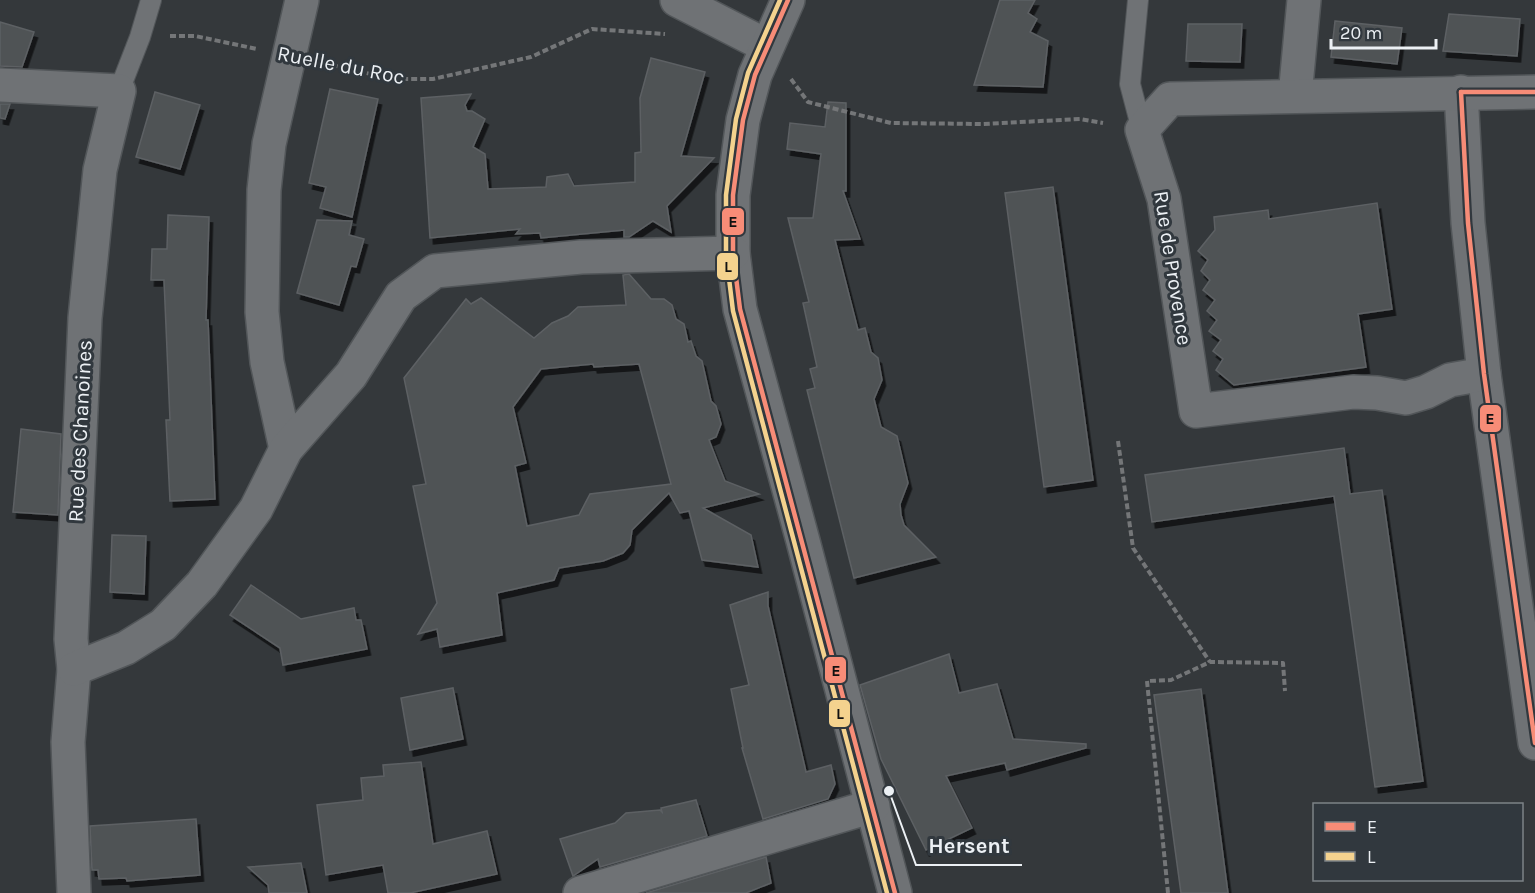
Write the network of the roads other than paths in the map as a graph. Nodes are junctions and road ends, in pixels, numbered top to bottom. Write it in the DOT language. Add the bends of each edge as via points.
graph roads {
  1 [pos="151,0"];
  2 [pos="302,0"];
  3 [pos="677,0"];
  4 [pos="788,0"];
  5 [pos="1138,0"];
  6 [pos="1304,0"];
  7 [pos="767,46"];
  8 [pos="0,85"];
  9 [pos="119,91"];
  10 [pos="1461,92"];
  11 [pos="1535,92"];
  12 [pos="1295,96"];
  13 [pos="1142,130"];
  14 [pos="733,253"];
  15 [pos="1484,374"];
  16 [pos="286,449"];
  17 [pos="74,669"];
  18 [pos="1535,743"];
  19 [pos="873,806"];
  20 [pos="74,893"];
  21 [pos="580,893"];
  22 [pos="895,893"];
  1 -- 9 [label="lane"];
  2 -- 16 [label="street" via="269,144 262,242 267,362"];
  3 -- 7 [label="street"];
  4 -- 7 [label="street"];
  5 -- 13 [label="lane" via="1130,84"];
  6 -- 12 [label="street"];
  7 -- 14 [label="street" via="743,120 733,195"];
  8 -- 9 [label="street"];
  9 -- 17 [label="street, Rue des Chanoines" via="100,170 86,318 71,639"];
  10 -- 11 [label="street"];
  10 -- 12 [label="street"];
  10 -- 15 [label="street" via="1468,223"];
  12 -- 13 [label="street" via="1170,99"];
  13 -- 15 [label="street, Rue de Provence" via="1164,199 1196,411 1353,392 1406,398 1450,380"];
  14 -- 16 [label="street" via="581,257 435,270 401,296 351,375"];
  14 -- 19 [label="street" via="740,309"];
  15 -- 18 [label="street"];
  16 -- 17 [label="street" via="256,508 202,584 163,625 126,648"];
  17 -- 20 [label="street, Rue des Chanoines" via="68,742"];
  19 -- 21 [label="street"];
  19 -- 22 [label="street"];
}
